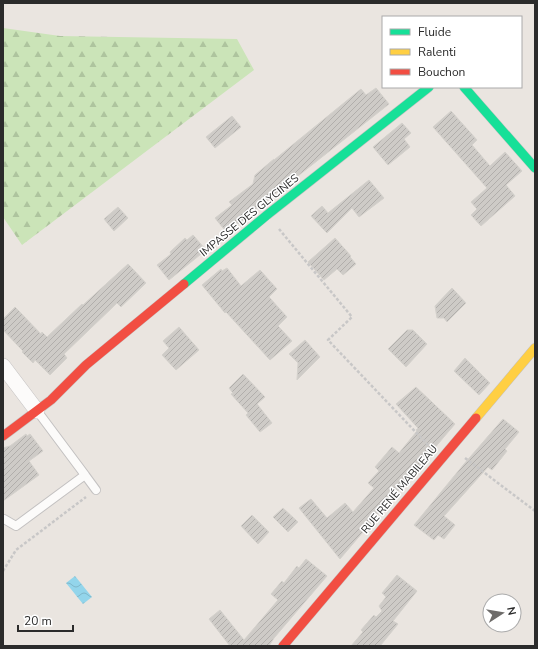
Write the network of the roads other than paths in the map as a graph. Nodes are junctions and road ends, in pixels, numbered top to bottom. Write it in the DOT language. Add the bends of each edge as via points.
graph roads {
  1 [pos="428,88"];
  2 [pos="465,88"];
  3 [pos="535,168"];
  4 [pos="535,348"];
  5 [pos="3,366"];
  6 [pos="37,411"];
  7 [pos="3,436"];
  8 [pos="85,476"];
  9 [pos="96,490"];
  10 [pos="4,520"];
  11 [pos="283,646"];
  1 -- 6 [label="street, IMPASSE DES GLYCINES" via="267,215 86,365"];
  2 -- 3 [label="street"];
  4 -- 11 [label="street, RUE RENÉ MABILEAU"];
  5 -- 6 [label="street"];
  6 -- 7 [label="street, IMPASSE DES GLYCINES"];
  6 -- 8 [label="lane"];
  8 -- 9 [label="lane"];
  8 -- 10 [label="lane" via="16,526"];
}
